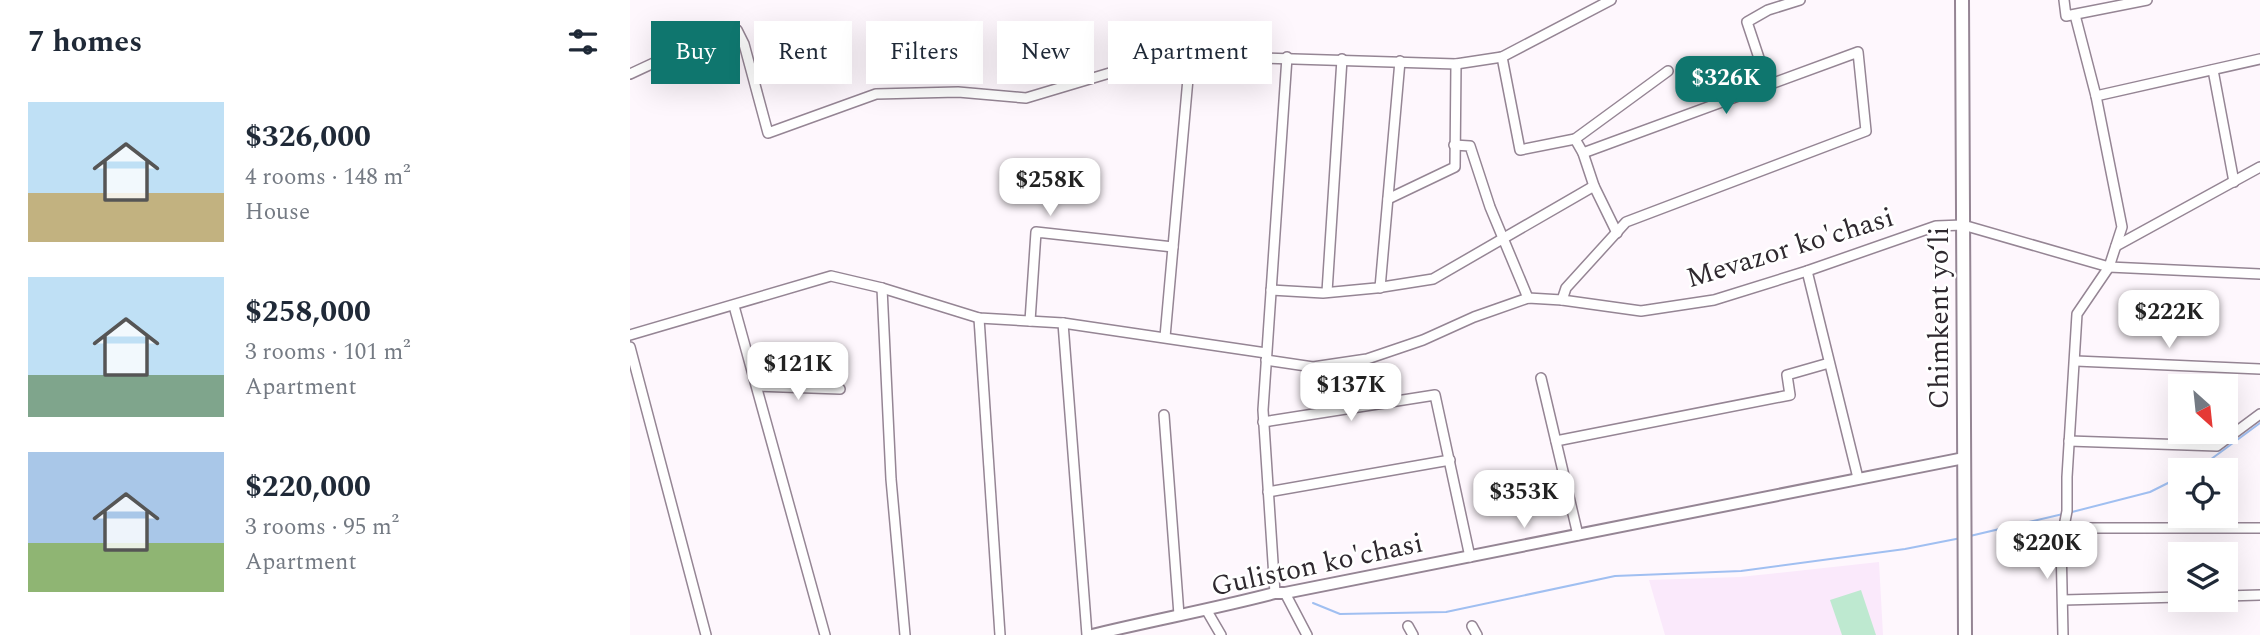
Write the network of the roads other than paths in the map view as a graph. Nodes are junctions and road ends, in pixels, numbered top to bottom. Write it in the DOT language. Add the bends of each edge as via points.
graph roads {
  1 [pos="1611,0"];
  2 [pos="1800,0"];
  3 [pos="1962,0"];
  4 [pos="2064,0"];
  5 [pos="2147,0"];
  6 [pos="1772,4"];
  7 [pos="2075,15"];
  8 [pos="1272,57"];
  9 [pos="1287,57"];
  10 [pos="1502,57"];
  11 [pos="1342,59"];
  12 [pos="2260,59"];
  13 [pos="1400,61"];
  14 [pos="1456,64"];
  15 [pos="2213,70"];
  16 [pos="1668,71"];
  17 [pos="630,74"];
  18 [pos="1108,74"];
  19 [pos="1187,84"];
  20 [pos="1769,85"];
  21 [pos="2096,96"];
  22 [pos="1575,139"];
  23 [pos="1454,145"];
  24 [pos="1583,152"];
  25 [pos="2260,167"];
  26 [pos="2234,182"];
  27 [pos="1594,186"];
  28 [pos="1388,199"];
  29 [pos="1963,225"];
  30 [pos="1617,233"];
  31 [pos="1503,239"];
  32 [pos="2116,246"];
  33 [pos="1173,247"];
  34 [pos="2109,267"];
  35 [pos="1807,271"];
  36 [pos="2260,274"];
  37 [pos="882,288"];
  38 [pos="1380,288"];
  39 [pos="1271,290"];
  40 [pos="1327,292"];
  41 [pos="1528,298"];
  42 [pos="1562,300"];
  43 [pos="734,306"];
  44 [pos="979,318"];
  45 [pos="1030,321"];
  46 [pos="1063,323"];
  47 [pos="630,335"];
  48 [pos="1165,337"];
  49 [pos="630,347"];
  50 [pos="1266,356"];
  51 [pos="2076,360"];
  52 [pos="1829,363"];
  53 [pos="2260,369"];
  54 [pos="1541,378"];
  55 [pos="757,386"];
  56 [pos="841,389"];
  57 [pos="2260,414"];
  58 [pos="1164,415"];
  59 [pos="1263,422"];
  60 [pos="1556,441"];
  61 [pos="2068,441"];
  62 [pos="1964,458"];
  63 [pos="1450,460"];
  64 [pos="1858,478"];
  65 [pos="1268,492"];
  66 [pos="2063,528"];
  67 [pos="2260,528"];
  68 [pos="1578,535"];
  69 [pos="1470,556"];
  70 [pos="1280,593"];
  71 [pos="2260,595"];
  72 [pos="2238,596"];
  73 [pos="2168,597"];
  74 [pos="2063,600"];
  75 [pos="1207,611"];
  76 [pos="1179,615"];
  77 [pos="1119,632"];
  78 [pos="706,635"];
  79 [pos="825,635"];
  80 [pos="905,635"];
  81 [pos="1000,635"];
  82 [pos="1089,635"];
  83 [pos="1222,635"];
  84 [pos="1307,635"];
  85 [pos="1965,635"];
  86 [pos="2063,635"];
  1 -- 10 [label="street"];
  2 -- 6 [label="street"];
  3 -- 29 [label="highway, Chimkent yo‘li"];
  4 -- 7 [label="street" via="2066,16"];
  5 -- 7 [label="street"];
  6 -- 20 [label="street" via="1746,25"];
  7 -- 21 [label="street"];
  8 -- 9 [label="street"];
  9 -- 11 [label="street"];
  9 -- 39 [label="street"];
  10 -- 14 [label="street"];
  10 -- 22 [label="street" via="1520,150"];
  11 -- 13 [label="street"];
  11 -- 40 [label="street"];
  12 -- 15 [label="street"];
  13 -- 14 [label="street"];
  13 -- 28 [label="street"];
  14 -- 23 [label="street"];
  15 -- 21 [label="street"];
  15 -- 26 [label="street"];
  16 -- 22 [label="street"];
  17 -- 18 [label="street" via="729,28 737,30 768,133 876,94 958,92 1026,98"];
  19 -- 33 [label="street"];
  20 -- 24 [label="street"];
  20 -- 30 [label="street" via="1858,52 1866,131 1626,222"];
  21 -- 32 [label="street" via="2122,227"];
  22 -- 24 [label="street"];
  23 -- 28 [label="street" via="1455,166"];
  23 -- 31 [label="street" via="1470,146"];
  24 -- 27 [label="street"];
  25 -- 26 [label="street"];
  26 -- 32 [label="street"];
  27 -- 30 [label="street"];
  27 -- 31 [label="street"];
  28 -- 38 [label="street"];
  29 -- 34 [label="street"];
  29 -- 35 [label="street, Mevazor ko'chasi" via="1936,226"];
  29 -- 62 [label="highway, Chimkent yo‘li"];
  30 -- 42 [label="street" via="1566,288"];
  31 -- 38 [label="street" via="1433,279"];
  31 -- 41 [label="street"];
  32 -- 34 [label="street"];
  33 -- 45 [label="street" via="1036,232"];
  33 -- 48 [label="street"];
  34 -- 36 [label="street"];
  34 -- 51 [label="street" via="2077,314"];
  35 -- 42 [label="street, Mevazor ko'chasi" via="1714,300 1642,312"];
  35 -- 52 [label="street"];
  37 -- 43 [label="street, Mevazor ko'chasi" via="831,276"];
  37 -- 44 [label="street, Mevazor ko'chasi"];
  37 -- 80 [label="street" via="891,479"];
  38 -- 40 [label="street"];
  39 -- 40 [label="street"];
  39 -- 50 [label="street"];
  41 -- 42 [label="street, Mevazor ko'chasi"];
  41 -- 50 [label="street, Mevazor ko'chasi" via="1367,359 1313,367"];
  43 -- 47 [label="street, Mevazor ko'chasi"];
  43 -- 55 [label="street"];
  44 -- 45 [label="street, Mevazor ko'chasi"];
  44 -- 81 [label="street"];
  45 -- 46 [label="street, Mevazor ko'chasi"];
  46 -- 48 [label="street, Mevazor ko'chasi"];
  46 -- 82 [label="street"];
  48 -- 50 [label="street, Mevazor ko'chasi"];
  49 -- 78 [label="street"];
  50 -- 59 [label="street"];
  51 -- 53 [label="street"];
  51 -- 61 [label="street"];
  52 -- 60 [label="street" via="1787,375 1790,394"];
  52 -- 64 [label="street"];
  54 -- 60 [label="street"];
  55 -- 56 [label="street"];
  55 -- 79 [label="street"];
  57 -- 61 [label="street" via="2217,446"];
  58 -- 76 [label="street"];
  59 -- 63 [label="street" via="1435,395"];
  59 -- 65 [label="street"];
  60 -- 68 [label="street"];
  61 -- 66 [label="street"];
  62 -- 64 [label="main road, Guliston ko'chasi"];
  62 -- 85 [label="highway, Chimkent yo‘li"];
  63 -- 65 [label="street"];
  63 -- 69 [label="street"];
  64 -- 68 [label="main road, Guliston ko'chasi"];
  65 -- 70 [label="street"];
  66 -- 67 [label="street"];
  66 -- 74 [label="street"];
  68 -- 69 [label="main road, Guliston ko'chasi"];
  69 -- 70 [label="main road, Guliston ko'chasi"];
  70 -- 75 [label="main road, Guliston ko'chasi"];
  70 -- 84 [label="street"];
  71 -- 72 [label="street"];
  73 -- 74 [label="street"];
  74 -- 86 [label="street"];
  75 -- 76 [label="main road, Guliston ko'chasi"];
  75 -- 83 [label="street"];
  76 -- 77 [label="main road, Guliston ko'chasi"];
  77 -- 82 [label="main road, Guliston ko'chasi"];
}
